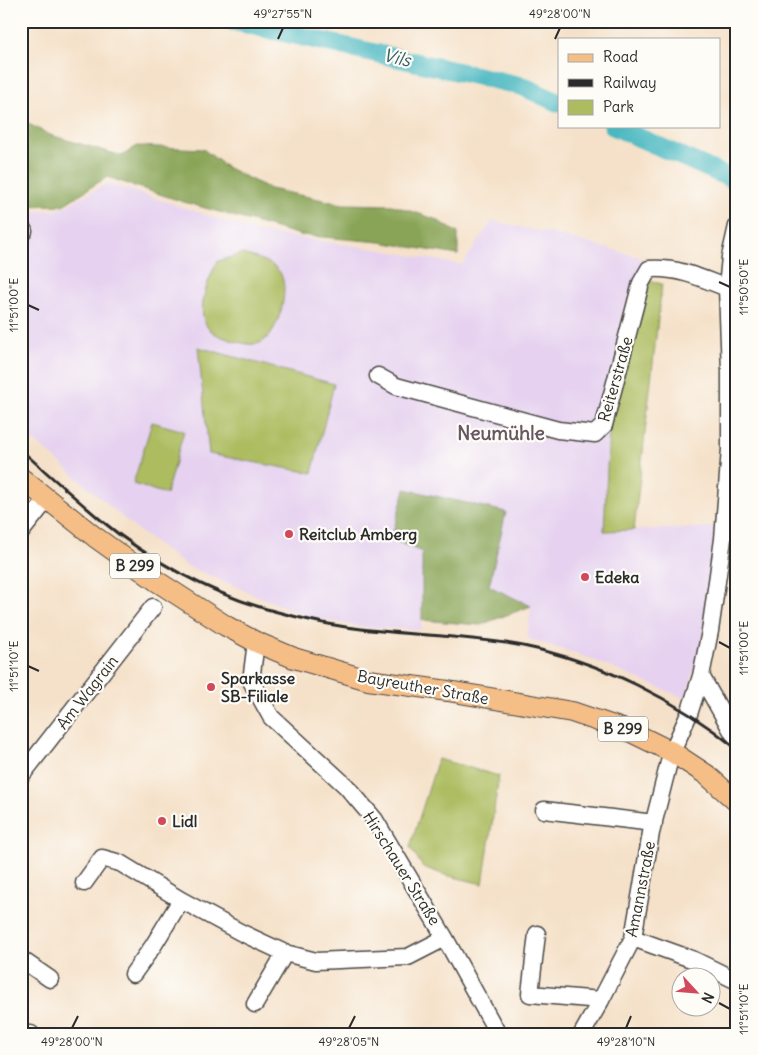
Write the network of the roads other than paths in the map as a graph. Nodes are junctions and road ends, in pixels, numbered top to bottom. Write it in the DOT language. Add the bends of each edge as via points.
graph roads {
  1 [pos="737,226"];
  2 [pos="21,228"];
  3 [pos="21,233"];
  4 [pos="727,288"];
  5 [pos="378,376"];
  6 [pos="21,478"];
  7 [pos="731,492"];
  8 [pos="48,498"];
  9 [pos="21,532"];
  10 [pos="153,607"];
  11 [pos="256,642"];
  12 [pos="701,676"];
  13 [pos="737,737"];
  14 [pos="672,752"];
  15 [pos="21,776"];
  16 [pos="737,802"];
  17 [pos="544,810"];
  18 [pos="654,823"];
  19 [pos="84,883"];
  20 [pos="181,900"];
  21 [pos="537,934"];
  22 [pos="445,938"];
  23 [pos="633,938"];
  24 [pos="285,953"];
  25 [pos="21,959"];
  26 [pos="133,974"];
  27 [pos="50,979"];
  28 [pos="737,981"];
  29 [pos="601,1000"];
  30 [pos="255,1004"];
  31 [pos="498,1034"];
  32 [pos="582,1034"];
  1 -- 4 [label="street, Amannstraße"];
  2 -- 3 [label="street" via="24,231"];
  4 -- 5 [label="street, Reiterstraße" via="666,268 650,269 641,283 604,425 595,434 548,427 396,386"];
  4 -- 7 [label="street, Amannstraße"];
  6 -- 8 [label="main road, Bayreuther Straße / B 299"];
  7 -- 12 [label="street, Amannstraße"];
  8 -- 9 [label="street"];
  8 -- 11 [label="main road, Bayreuther Straße / B 299" via="158,582"];
  10 -- 15 [label="street, Am Wagrain"];
  11 -- 14 [label="main road, Bayreuther Straße / B 299" via="294,658 368,680 572,712 631,732"];
  11 -- 22 [label="street, Hirschauer Straße" via="251,681 271,717 346,786 375,820"];
  12 -- 13 [label="street"];
  12 -- 14 [label="street, Amannstraße"];
  14 -- 16 [label="main road, Bayreuther Straße / B 299" via="707,775"];
  14 -- 18 [label="street, Amannstraße"];
  17 -- 18 [label="street, Amannstraße"];
  18 -- 23 [label="street, Amannstraße"];
  19 -- 20 [label="street" via="102,858 120,862"];
  20 -- 24 [label="street"];
  20 -- 26 [label="street"];
  21 -- 29 [label="street" via="530,994"];
  22 -- 24 [label="street" via="408,957 316,961"];
  22 -- 31 [label="street, Hirschauer Straße"];
  23 -- 28 [label="street" via="694,960"];
  23 -- 29 [label="street, Amannstraße"];
  24 -- 30 [label="street"];
  25 -- 27 [label="street"];
  29 -- 32 [label="street, Amannstraße"];
}
